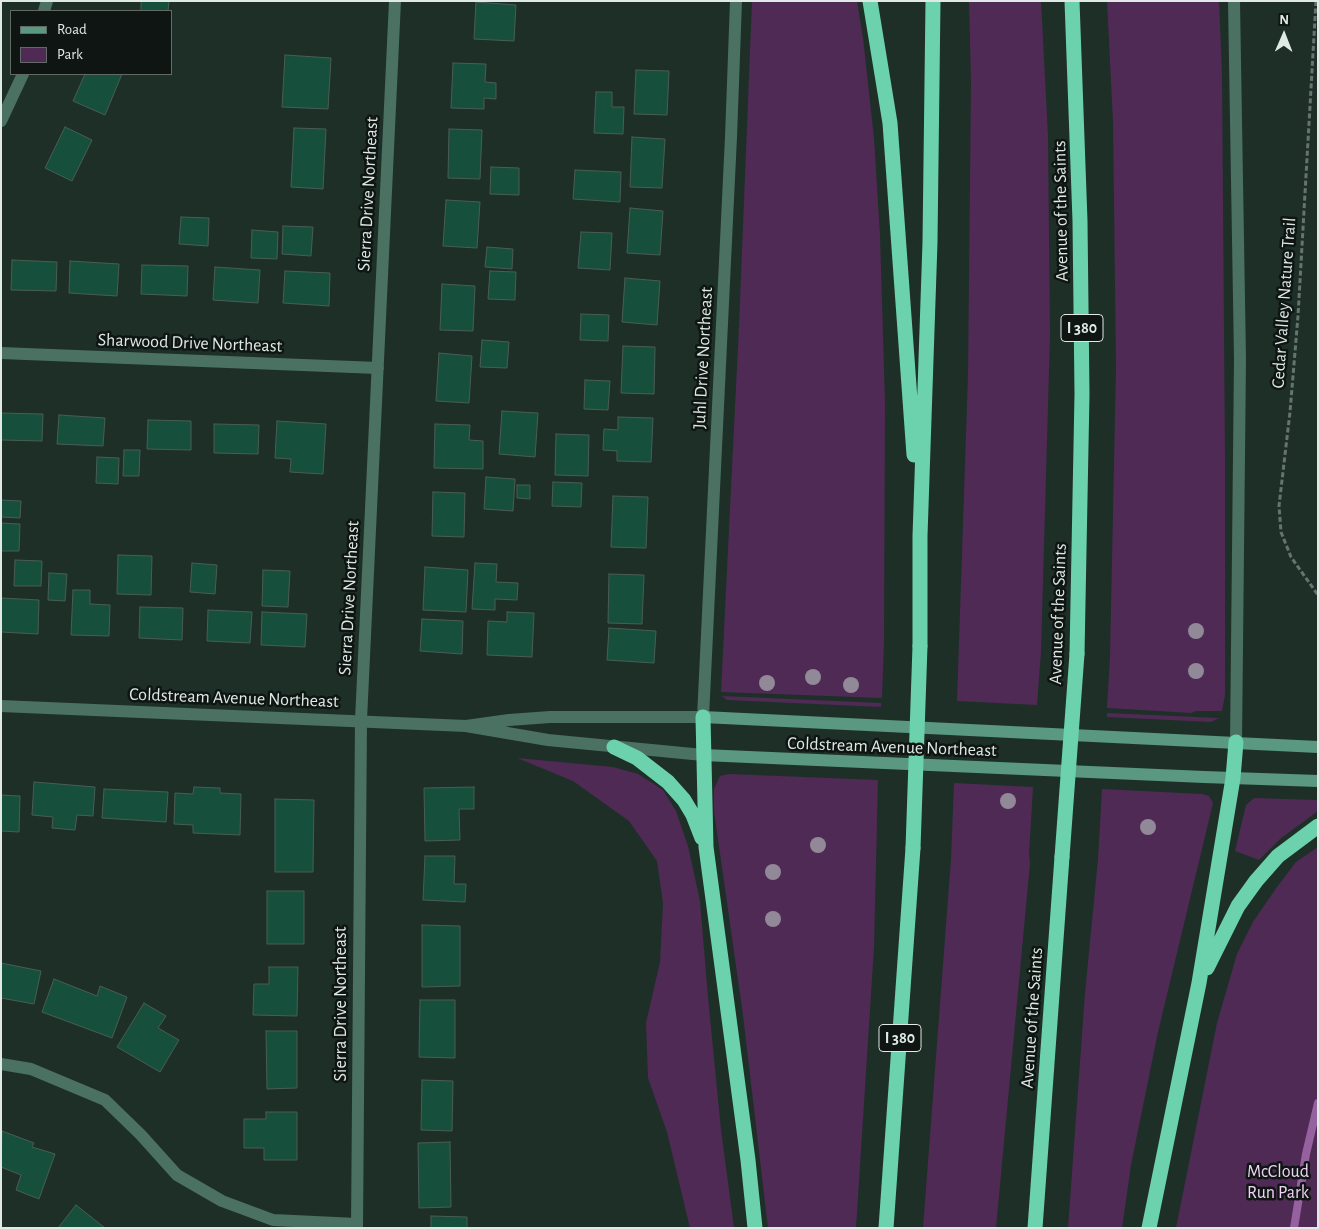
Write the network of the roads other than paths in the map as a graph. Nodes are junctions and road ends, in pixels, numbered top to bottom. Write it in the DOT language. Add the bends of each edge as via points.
graph roads {
  1 [pos="394,1"];
  2 [pos="736,1"];
  3 [pos="870,1"];
  4 [pos="933,1"];
  5 [pos="1072,1"];
  6 [pos="1234,1"];
  7 [pos="23,75"];
  8 [pos="1,121"];
  9 [pos="1,353"];
  10 [pos="378,368"];
  11 [pos="920,536"];
  12 [pos="1,706"];
  13 [pos="703,717"];
  14 [pos="361,720"];
  15 [pos="466,726"];
  16 [pos="1236,742"];
  17 [pos="614,747"];
  18 [pos="1318,747"];
  19 [pos="703,755"];
  20 [pos="1233,778"];
  21 [pos="1318,781"];
  22 [pos="1318,826"];
  23 [pos="706,847"];
  24 [pos="1200,983"];
  25 [pos="1,1064"];
  26 [pos="357,1226"];
  27 [pos="755,1228"];
  28 [pos="886,1228"];
  29 [pos="1035,1228"];
  30 [pos="1149,1228"];
  1 -- 10 [label="street, Sierra Drive Northeast"];
  2 -- 13 [label="street, Juhl Drive Northeast"];
  3 -- 11 [label="highway" via="890,123"];
  4 -- 11 [label="highway, I 380" via="930,242"];
  5 -- 29 [label="highway, Avenue of the Saints / I 380, bridge" via="1080,211 1082,394 1076,654"];
  6 -- 16 [label="street" via="1240,359"];
  7 -- 8 [label="street"];
  9 -- 10 [label="street, Sharwood Drive Northeast"];
  10 -- 14 [label="street, Sierra Drive Northeast"];
  11 -- 28 [label="highway, I 380, bridge" via="913,848"];
  12 -- 14 [label="street, Coldstream Avenue Northeast"];
  13 -- 15 [label="street, Coldstream Avenue Northeast" via="550,717"];
  13 -- 16 [label="main road, Coldstream Avenue Northeast"];
  13 -- 19 [label="highway"];
  14 -- 15 [label="street, Coldstream Avenue Northeast"];
  14 -- 26 [label="street, Sierra Drive Northeast"];
  15 -- 17 [label="street, Coldstream Avenue Northeast"];
  16 -- 18 [label="main road, Coldstream Avenue Northeast"];
  16 -- 20 [label="highway"];
  17 -- 19 [label="street, Coldstream Avenue Northeast"];
  17 -- 23 [label="highway" via="637,758 668,782 684,800"];
  19 -- 20 [label="main road, Coldstream Avenue Northeast"];
  19 -- 23 [label="highway"];
  20 -- 21 [label="main road, Coldstream Avenue Northeast"];
  20 -- 24 [label="highway"];
  22 -- 24 [label="highway" via="1278,856 1256,881 1238,906"];
  23 -- 27 [label="highway"];
  24 -- 30 [label="highway"];
  25 -- 26 [label="street" via="31,1069 105,1100 177,1174 222,1201 273,1220"];
}
